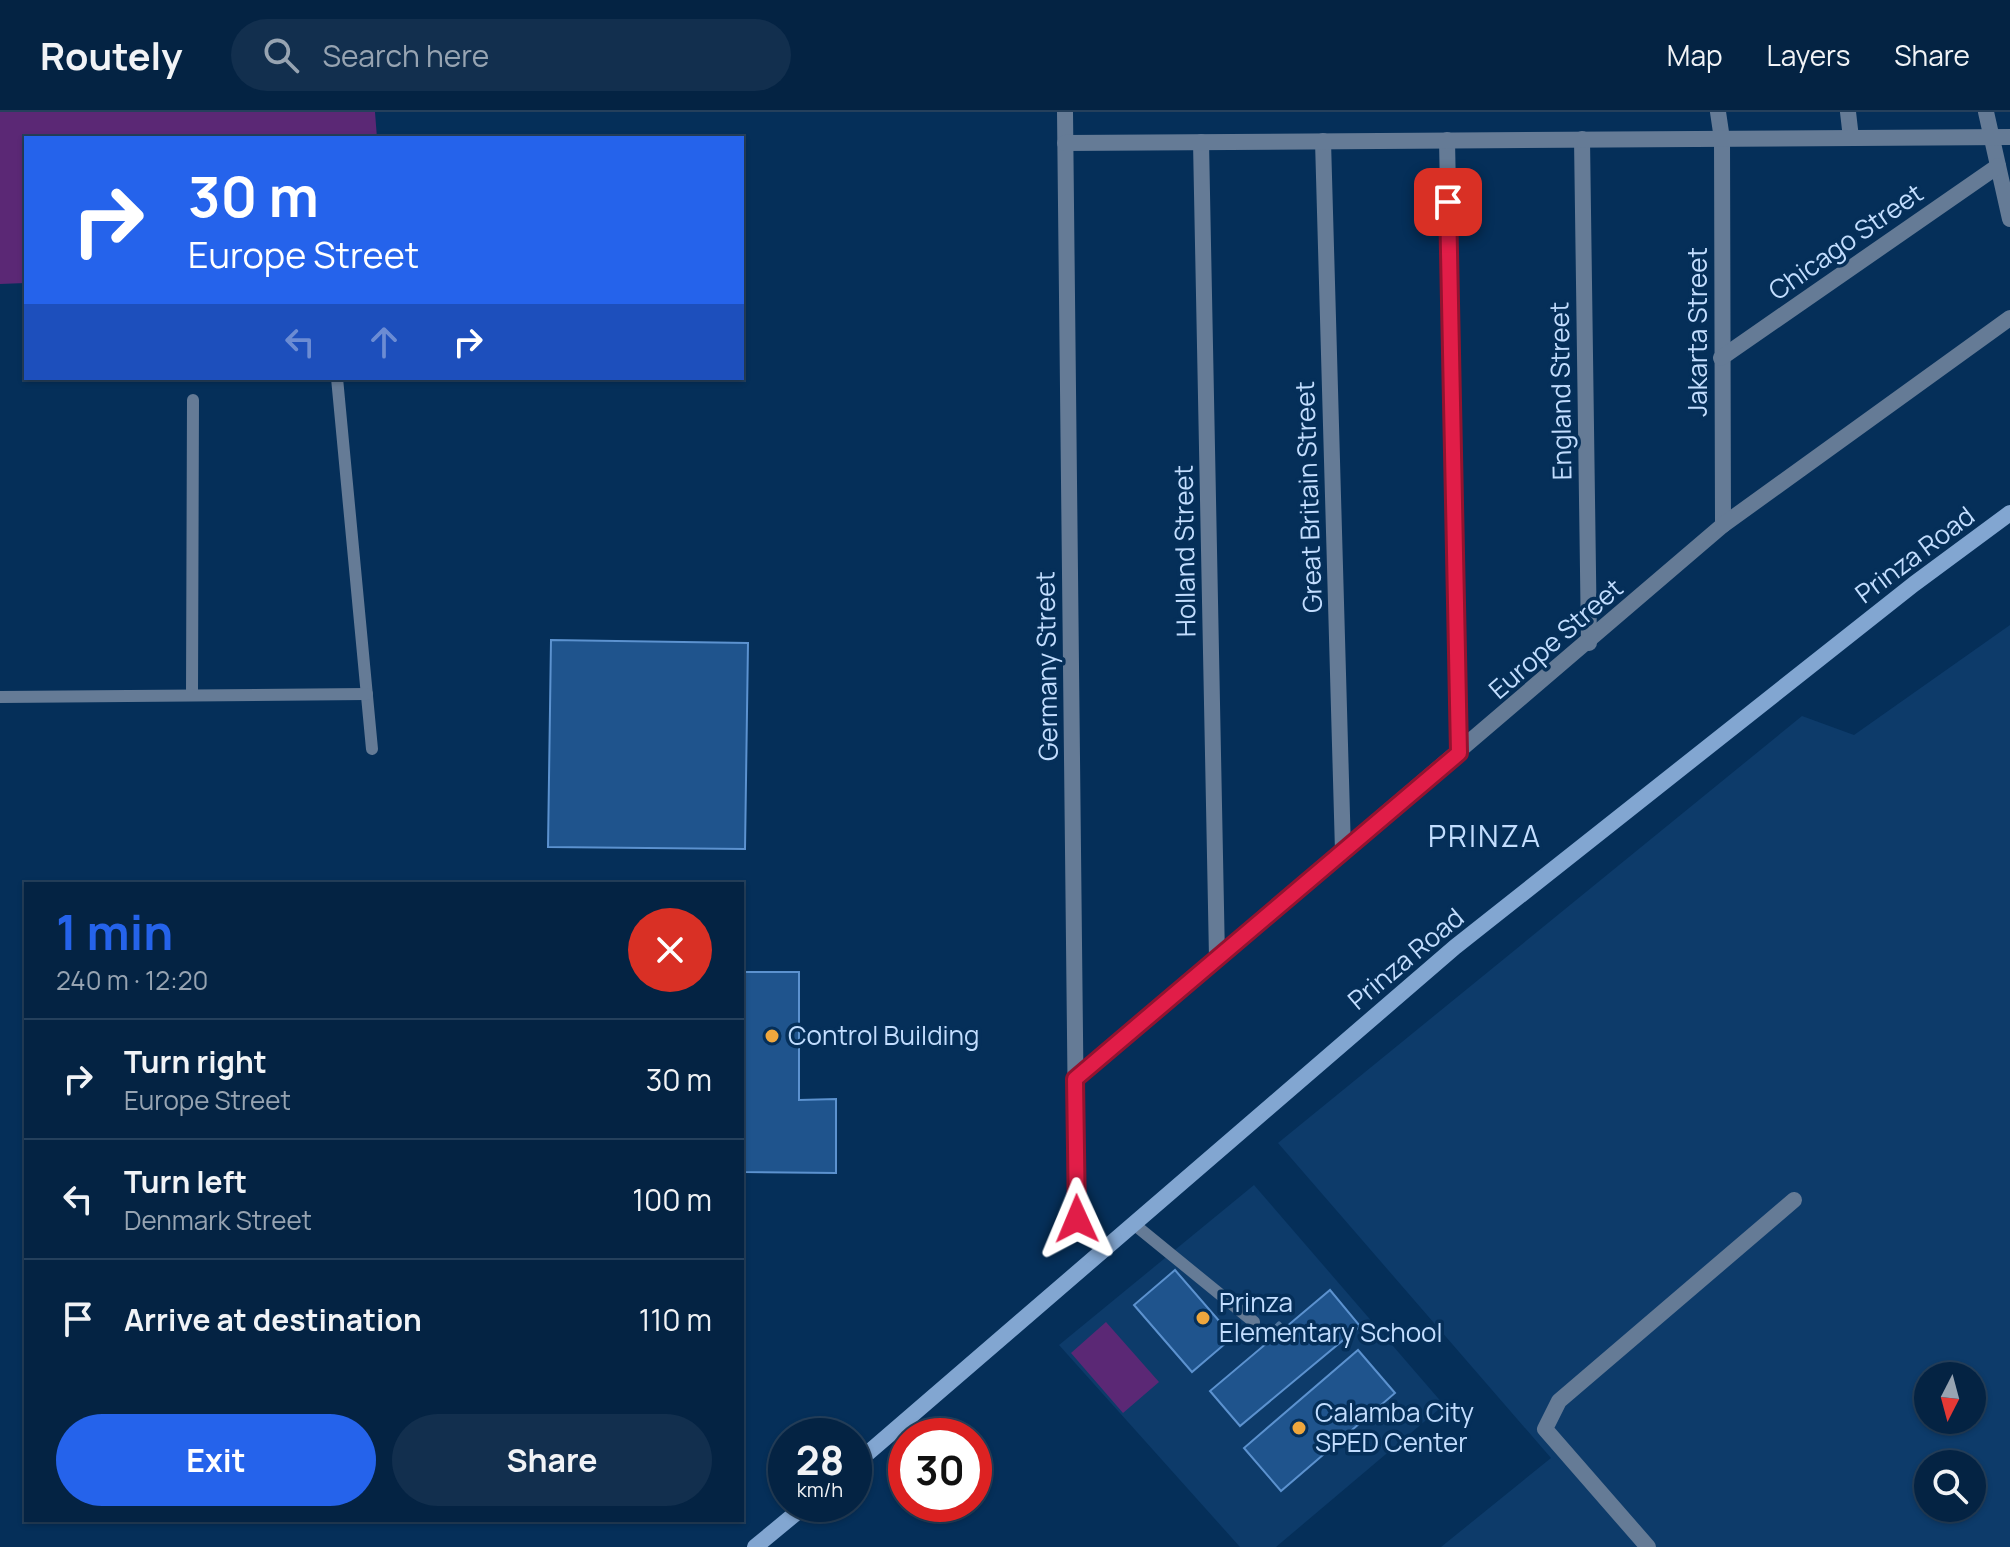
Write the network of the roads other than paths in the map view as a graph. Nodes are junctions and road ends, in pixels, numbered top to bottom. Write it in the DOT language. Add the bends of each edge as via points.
graph roads {
  1 [pos="1065,112"];
  2 [pos="1718,112"];
  3 [pos="1848,112"];
  4 [pos="1986,112"];
  5 [pos="1991,137"];
  6 [pos="2010,137"];
  7 [pos="1851,138"];
  8 [pos="1582,139"];
  9 [pos="1722,139"];
  10 [pos="1447,140"];
  11 [pos="1323,141"];
  12 [pos="1201,142"];
  13 [pos="1065,143"];
  14 [pos="1998,166"];
  15 [pos="2010,219"];
  16 [pos="2010,318"];
  17 [pos="1721,358"];
  18 [pos="337,380"];
  19 [pos="193,400"];
  20 [pos="2010,513"];
  21 [pos="1723,525"];
  22 [pos="1589,643"];
  23 [pos="367,694"];
  24 [pos="192,695"];
  25 [pos="0,697"];
  26 [pos="372,749"];
  27 [pos="1459,753"];
  28 [pos="1343,851"];
  29 [pos="1217,958"];
  30 [pos="1075,1079"];
  31 [pos="1794,1200"];
  32 [pos="1077,1219"];
  33 [pos="1135,1225"];
  34 [pos="1254,1322"];
  35 [pos="872,1450"];
  36 [pos="785,1522"];
  37 [pos="755,1547"];
  38 [pos="1648,1547"];
  1 -- 13 [label="street, Germany Street"];
  2 -- 9 [label="street, Jakarta Street"];
  3 -- 7 [label="street"];
  4 -- 5 [label="street"];
  5 -- 6 [label="street"];
  5 -- 7 [label="street"];
  5 -- 14 [label="street"];
  7 -- 9 [label="street"];
  8 -- 9 [label="street"];
  8 -- 10 [label="street"];
  8 -- 22 [label="street, England Street"];
  9 -- 17 [label="street, Jakarta Street"];
  10 -- 11 [label="street"];
  10 -- 27 [label="street"];
  11 -- 12 [label="street"];
  11 -- 28 [label="street, Great Britain Street"];
  12 -- 13 [label="street"];
  12 -- 29 [label="street, Holland Street"];
  13 -- 30 [label="street, Germany Street"];
  14 -- 15 [label="street"];
  14 -- 17 [label="street, Chicago Street"];
  16 -- 21 [label="street, Europe Street"];
  17 -- 21 [label="street, Jakarta Street"];
  18 -- 23 [label="lane"];
  19 -- 24 [label="lane"];
  20 -- 33 [label="main road, Prinza Road" via="1455,947"];
  21 -- 22 [label="street, Europe Street"];
  22 -- 27 [label="street, Europe Street"];
  23 -- 24 [label="lane"];
  23 -- 26 [label="lane"];
  24 -- 25 [label="lane"];
  27 -- 28 [label="street, Europe Street"];
  28 -- 29 [label="street, Europe Street"];
  29 -- 30 [label="street, Europe Street"];
  30 -- 32 [label="street, Germany Street"];
  31 -- 38 [label="street" via="1559,1401 1545,1429"];
  33 -- 34 [label="lane"];
  33 -- 35 [label="main road, Prinza Road"];
  36 -- 37 [label="main road"];
}
